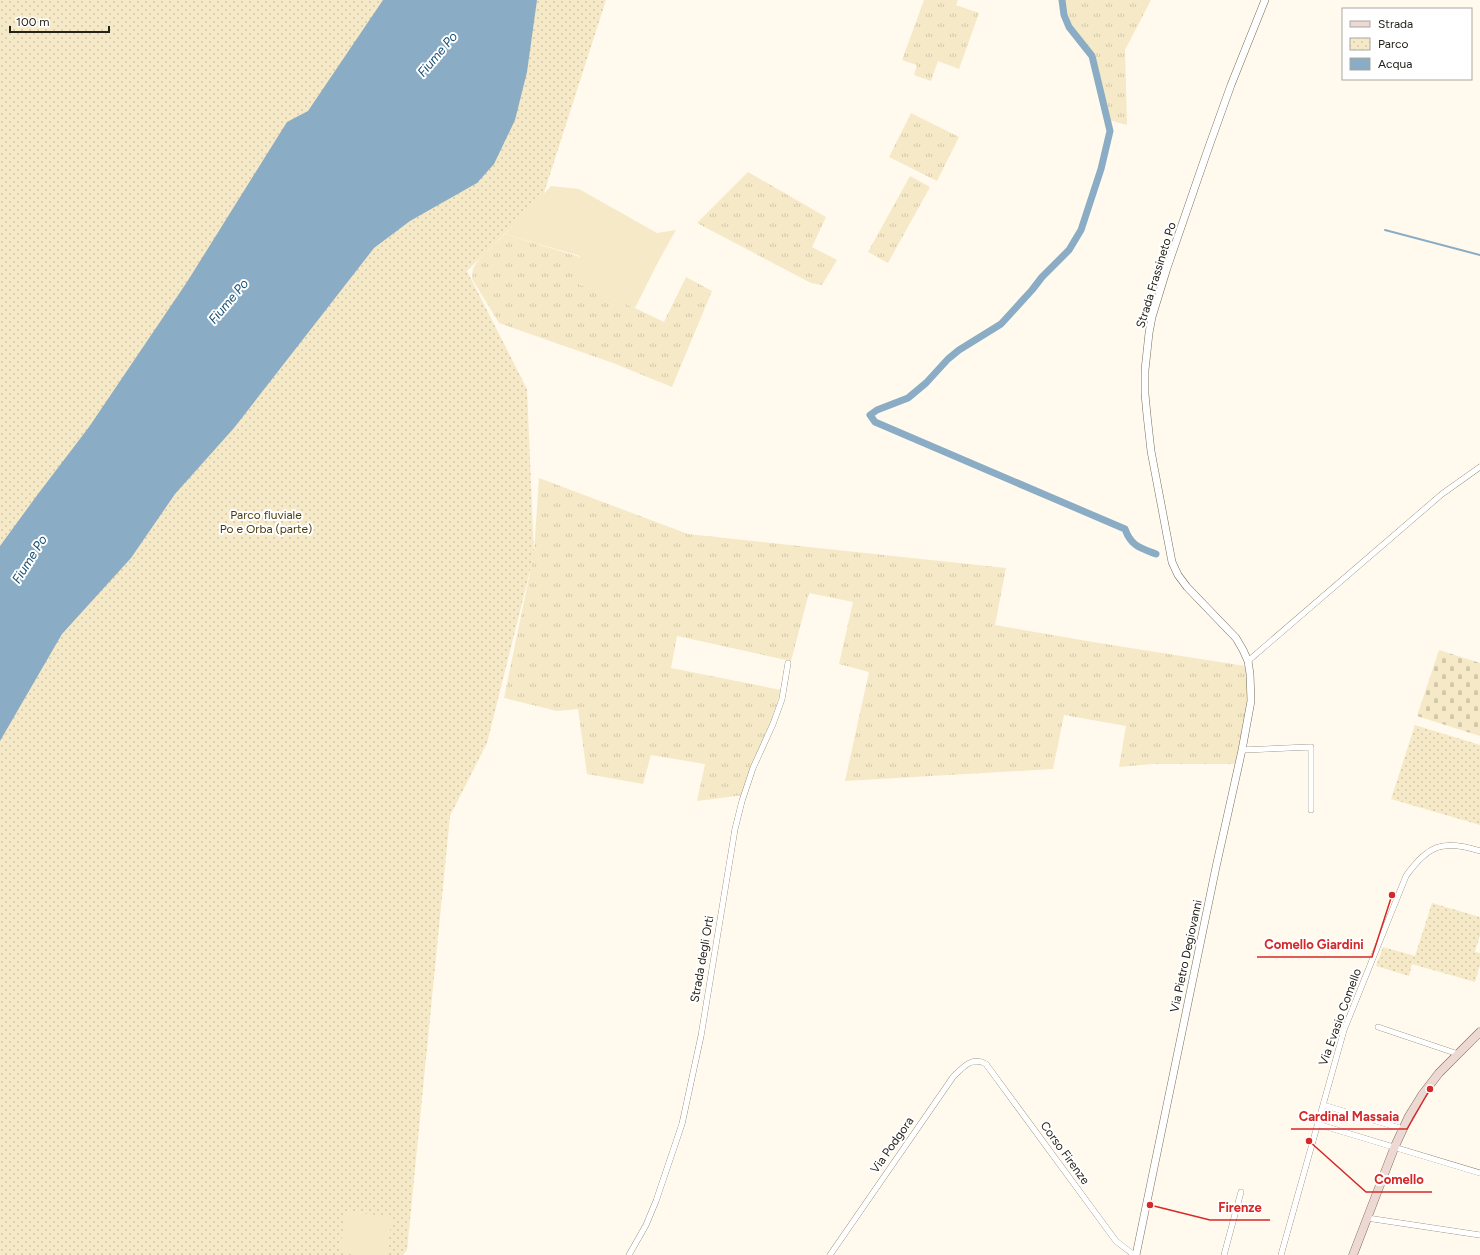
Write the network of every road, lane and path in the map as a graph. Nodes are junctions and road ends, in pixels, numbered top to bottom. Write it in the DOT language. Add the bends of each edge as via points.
graph roads {
  1 [pos="1265,0"];
  2 [pos="1479,470"];
  3 [pos="1248,661"];
  4 [pos="788,663"];
  5 [pos="1242,750"];
  6 [pos="1311,810"];
  7 [pos="1480,851"];
  8 [pos="1378,1027"];
  9 [pos="1480,1032"];
  10 [pos="1458,1054"];
  11 [pos="982,1062"];
  12 [pos="1323,1105"];
  13 [pos="1318,1124"];
  14 [pos="1403,1129"];
  15 [pos="1395,1146"];
  16 [pos="1480,1173"];
  17 [pos="1242,1192"];
  18 [pos="1367,1218"];
  19 [pos="1480,1235"];
  20 [pos="629,1255"];
  21 [pos="830,1255"];
  22 [pos="1135,1255"];
  23 [pos="1224,1255"];
  24 [pos="1281,1255"];
  25 [pos="1353,1255"];
  1 -- 3 [label="street, Strada Frassineto Po" via="1228,92 1167,268 1152,317 1145,370 1151,451 1172,562 1186,588 1236,638"];
  2 -- 3 [label="street" via="1442,494"];
  3 -- 5 [label="street, Via Pietro Degiovanni" via="1251,701"];
  4 -- 20 [label="street, Strada degli Orti" via="780,705 753,768 735,829 701,1036 682,1124 656,1201"];
  5 -- 6 [label="street" via="1311,748"];
  5 -- 22 [label="street, Via Pietro Degiovanni"];
  7 -- 12 [label="street, Via Evasio Comello" via="1461,846 1436,847 1425,854 1406,876 1344,1030"];
  8 -- 10 [label="street"];
  9 -- 10 [label="main road"];
  10 -- 14 [label="main road" via="1443,1068 1422,1095"];
  11 -- 21 [label="street, Via Podgora" via="968,1062 954,1077"];
  11 -- 22 [label="street, Corso Firenze" via="986,1064 1116,1241"];
  12 -- 13 [label="street, Via Evasio Comello"];
  12 -- 14 [label="street"];
  13 -- 15 [label="street"];
  13 -- 24 [label="street, Via Evasio Comello"];
  14 -- 15 [label="main road"];
  15 -- 16 [label="street"];
  15 -- 18 [label="main road"];
  17 -- 23 [label="street"];
  18 -- 19 [label="street"];
  18 -- 25 [label="main road"];
}
